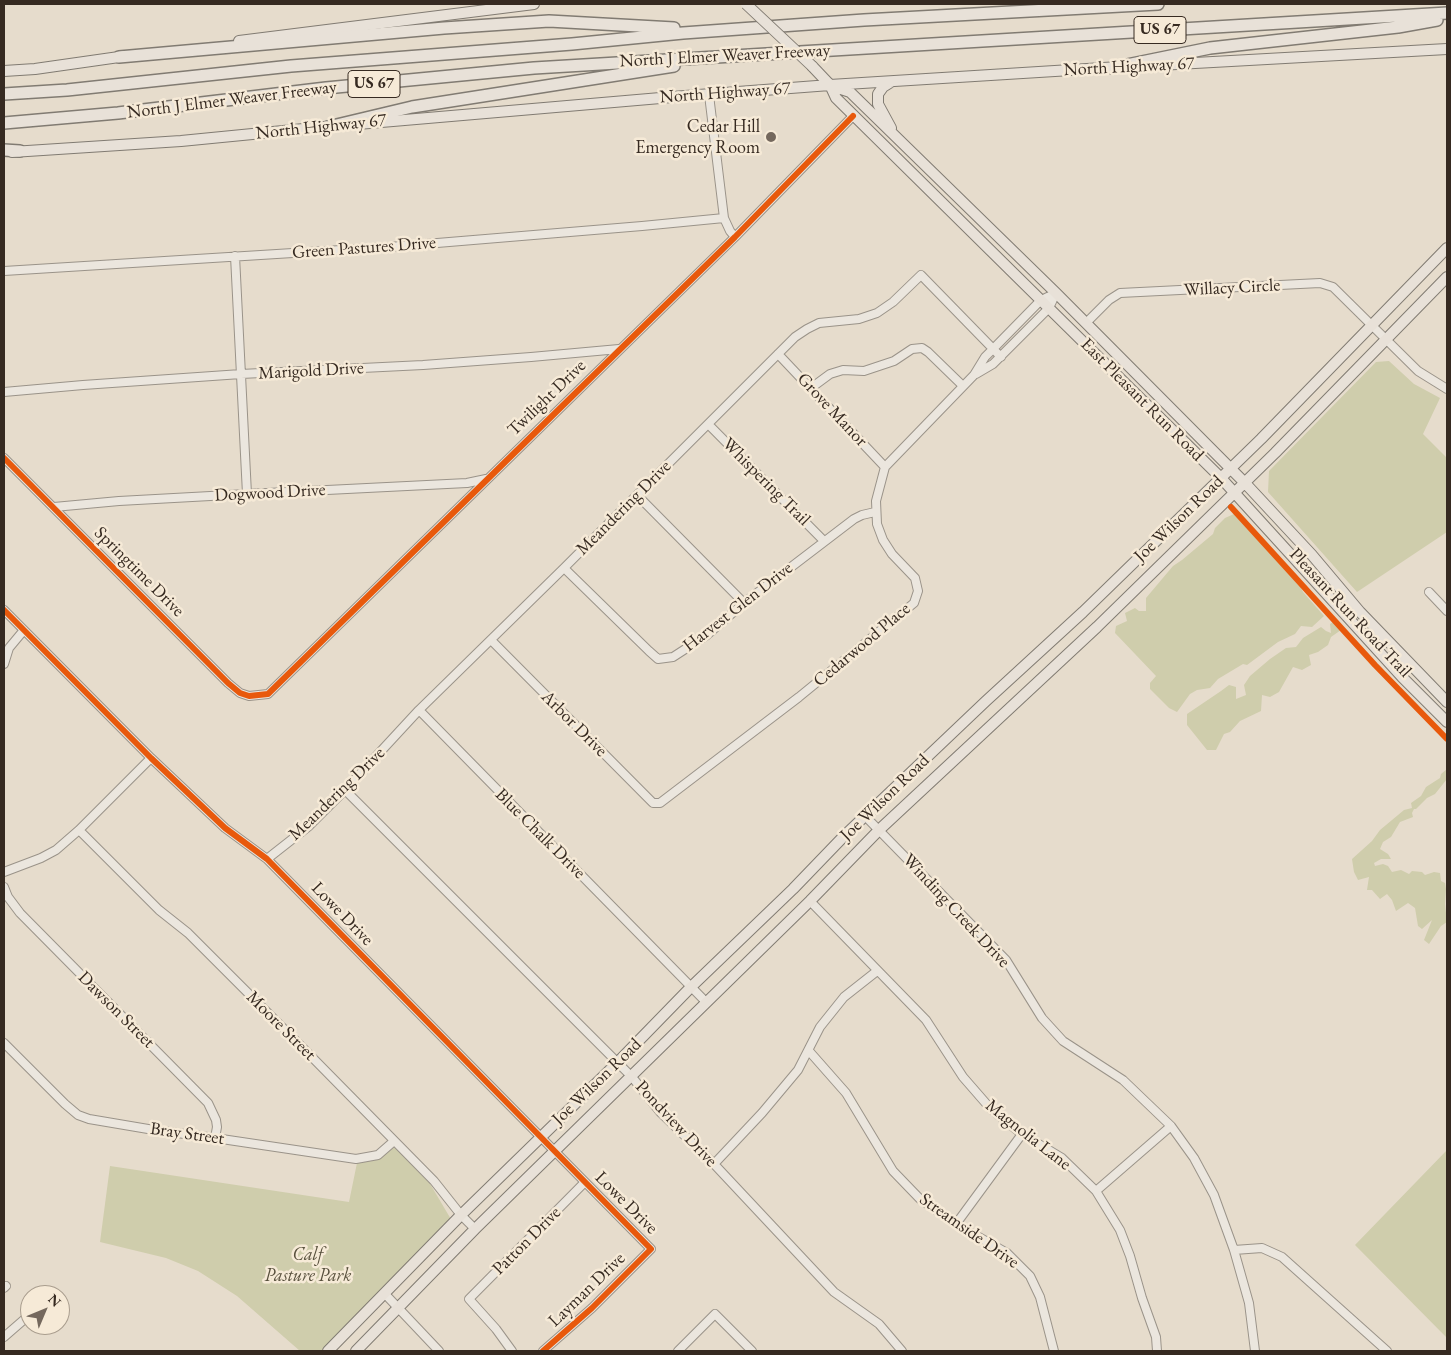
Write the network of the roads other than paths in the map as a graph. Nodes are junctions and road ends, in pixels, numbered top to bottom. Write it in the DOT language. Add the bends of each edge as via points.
graph roads {
  1 [pos="534,4"];
  2 [pos="746,4"];
  3 [pos="1158,4"];
  4 [pos="1447,13"];
  5 [pos="1447,19"];
  6 [pos="723,30"];
  7 [pos="1447,49"];
  8 [pos="744,55"];
  9 [pos="119,57"];
  10 [pos="1112,68"];
  11 [pos="4,71"];
  12 [pos="891,82"];
  13 [pos="830,85"];
  14 [pos="4,94"];
  15 [pos="709,95"];
  16 [pos="853,116"];
  17 [pos="4,122"];
  18 [pos="328,127"];
  19 [pos="896,137"];
  20 [pos="4,151"];
  21 [pos="20,151"];
  22 [pos="724,218"];
  23 [pos="735,237"];
  24 [pos="1447,248"];
  25 [pos="235,256"];
  26 [pos="4,271"];
  27 [pos="1447,277"];
  28 [pos="1056,293"];
  29 [pos="1041,300"];
  30 [pos="1049,308"];
  31 [pos="1086,323"];
  32 [pos="1372,326"];
  33 [pos="1386,341"];
  34 [pos="619,349"];
  35 [pos="993,349"];
  36 [pos="778,354"];
  37 [pos="1000,357"];
  38 [pos="241,374"];
  39 [pos="974,375"];
  40 [pos="963,386"];
  41 [pos="811,388"];
  42 [pos="1447,389"];
  43 [pos="4,392"];
  44 [pos="708,424"];
  45 [pos="4,458"];
  46 [pos="885,467"];
  47 [pos="1231,468"];
  48 [pos="1220,478"];
  49 [pos="487,479"];
  50 [pos="1245,482"];
  51 [pos="1234,493"];
  52 [pos="247,494"];
  53 [pos="637,495"];
  54 [pos="54,507"];
  55 [pos="875,512"];
  56 [pos="824,541"];
  57 [pos="564,568"];
  58 [pos="1429,592"];
  59 [pos="744,603"];
  60 [pos="4,610"];
  61 [pos="1447,611"];
  62 [pos="24,630"];
  63 [pos="491,640"];
  64 [pos="4,664"];
  65 [pos="259,696"];
  66 [pos="1447,702"];
  67 [pos="419,710"];
  68 [pos="1447,722"];
  69 [pos="151,758"];
  70 [pos="345,790"];
  71 [pos="660,803"];
  72 [pos="866,817"];
  73 [pos="79,830"];
  74 [pos="878,830"];
  75 [pos="267,859"];
  76 [pos="4,872"];
  77 [pos="4,887"];
  78 [pos="810,901"];
  79 [pos="877,971"];
  80 [pos="691,987"];
  81 [pos="706,1002"];
  82 [pos="4,1043"];
  83 [pos="809,1051"];
  84 [pos="618,1062"];
  85 [pos="632,1077"];
  86 [pos="1171,1126"];
  87 [pos="1022,1134"];
  88 [pos="539,1137"];
  89 [pos="215,1138"];
  90 [pos="394,1141"];
  91 [pos="554,1152"];
  92 [pos="714,1164"];
  93 [pos="585,1182"];
  94 [pos="1096,1191"];
  95 [pos="461,1215"];
  96 [pos="956,1224"];
  97 [pos="476,1229"];
  98 [pos="650,1249"];
  99 [pos="1234,1250"];
  100 [pos="385,1294"];
  101 [pos="398,1308"];
  102 [pos="20,1323"];
  103 [pos="4,1337"];
  104 [pos="328,1351"];
  105 [pos="356,1351"];
  106 [pos="439,1351"];
  107 [pos="512,1351"];
  108 [pos="543,1351"];
  109 [pos="678,1351"];
  110 [pos="752,1351"];
  111 [pos="902,1351"];
  112 [pos="1054,1351"];
  113 [pos="1157,1351"];
  114 [pos="1255,1351"];
  115 [pos="1386,1351"];
  1 -- 9 [label="main road"];
  2 -- 13 [label="main road, East Pleasant Run Road, bridge"];
  3 -- 6 [label="highway, North J Elmer Weaver Freeway / US 67"];
  4 -- 8 [label="highway, North J Elmer Weaver Freeway / US 67"];
  5 -- 10 [label="highway" via="1210,48"];
  6 -- 9 [label="highway" via="549,21"];
  6 -- 14 [label="highway, North J Elmer Weaver Freeway / US 67"];
  7 -- 10 [label="main road, North Highway 67"];
  8 -- 17 [label="highway, North J Elmer Weaver Freeway / US 67" via="534,68 118,113"];
  8 -- 18 [label="highway" via="412,107"];
  9 -- 11 [label="main road" via="35,70"];
  10 -- 12 [label="main road, North Highway 67"];
  12 -- 13 [label="main road, North Highway 67"];
  12 -- 19 [label="main road" via="882,87 878,104"];
  13 -- 15 [label="main road, North Highway 67"];
  13 -- 16 [label="main road, East Pleasant Run Road" via="836,98"];
  13 -- 19 [label="main road, East Pleasant Run Road" via="850,92"];
  15 -- 18 [label="main road, North Highway 67"];
  15 -- 22 [label="street"];
  16 -- 23 [label="street, Twilight Drive"];
  16 -- 29 [label="main road, East Pleasant Run Road"];
  18 -- 21 [label="main road, North Highway 67" via="181,141"];
  19 -- 28 [label="main road, East Pleasant Run Road"];
  20 -- 21 [label="highway"];
  22 -- 23 [label="street"];
  22 -- 25 [label="street, Green Pastures Drive" via="488,240"];
  23 -- 34 [label="street, Twilight Drive"];
  24 -- 32 [label="main road, Joe Wilson Road"];
  25 -- 26 [label="street, Green Pastures Drive"];
  25 -- 38 [label="street"];
  27 -- 33 [label="main road, Joe Wilson Road"];
  28 -- 29 [label="street"];
  28 -- 30 [label="street, Cedarwood Place"];
  28 -- 31 [label="main road, East Pleasant Run Road"];
  29 -- 30 [label="main road, East Pleasant Run Road"];
  29 -- 35 [label="street, Cedarwood Place"];
  30 -- 37 [label="street, Cedarwood Place"];
  30 -- 48 [label="main road, East Pleasant Run Road"];
  31 -- 32 [label="street, Willacy Circle" via="1109,300 1120,294 1320,283 1333,287"];
  31 -- 47 [label="main road, East Pleasant Run Road"];
  32 -- 33 [label="street, Willacy Circle"];
  32 -- 47 [label="main road, Joe Wilson Road"];
  33 -- 42 [label="street, Willacy Circle" via="1418,371"];
  33 -- 50 [label="main road, Joe Wilson Road"];
  34 -- 38 [label="street, Marigold Drive" via="422,365"];
  34 -- 49 [label="street, Twilight Drive"];
  35 -- 36 [label="street, Meandering Drive" via="921,275 893,302 877,312 859,319 819,323 795,337"];
  35 -- 37 [label="street, Meandering Drive"];
  35 -- 39 [label="street, Cedarwood Place"];
  36 -- 41 [label="street, Grove Manor"];
  36 -- 44 [label="street, Meandering Drive"];
  37 -- 39 [label="street, Cedarwood Place"];
  38 -- 43 [label="street, Marigold Drive"];
  38 -- 52 [label="street"];
  39 -- 40 [label="street, Cedarwood Place"];
  40 -- 41 [label="street" via="922,348 912,349 894,361 864,371 843,370 830,374"];
  40 -- 46 [label="street, Cedarwood Place"];
  41 -- 46 [label="street, Grove Manor"];
  44 -- 53 [label="street, Meandering Drive"];
  44 -- 56 [label="street, Whispering Trail"];
  45 -- 54 [label="street, Springtime Drive"];
  46 -- 55 [label="street, Cedarwood Place"];
  47 -- 48 [label="main road, Joe Wilson Road"];
  47 -- 50 [label="main road, East Pleasant Run Road"];
  48 -- 51 [label="main road, East Pleasant Run Road"];
  48 -- 72 [label="main road, Joe Wilson Road"];
  49 -- 52 [label="street, Dogwood Drive" via="467,483"];
  49 -- 65 [label="street, Twilight Drive" via="274,690"];
  50 -- 51 [label="main road, Joe Wilson Road"];
  50 -- 66 [label="main road, East Pleasant Run Road" via="1366,618"];
  51 -- 68 [label="main road, East Pleasant Run Road"];
  51 -- 74 [label="main road, Joe Wilson Road" via="1097,627"];
  52 -- 54 [label="street, Dogwood Drive"];
  53 -- 57 [label="street, Meandering Drive"];
  53 -- 59 [label="street"];
  54 -- 65 [label="street, Springtime Drive" via="228,683 240,693"];
  55 -- 56 [label="street, Harvest Glen Drive" via="862,514"];
  55 -- 71 [label="street, Cedarwood Place" via="883,540 915,578 918,591 914,604"];
  56 -- 59 [label="street, Harvest Glen Drive"];
  57 -- 59 [label="street, Harvest Glen Drive" via="658,659 674,657"];
  57 -- 63 [label="street, Meandering Drive"];
  58 -- 61 [label="street"];
  60 -- 62 [label="street, Lowe Drive"];
  62 -- 64 [label="street" via="9,648"];
  62 -- 69 [label="street, Lowe Drive"];
  63 -- 67 [label="street, Meandering Drive"];
  63 -- 71 [label="street, Arbor Drive" via="653,803"];
  67 -- 70 [label="street, Meandering Drive"];
  67 -- 80 [label="street, Blue Chalk Drive"];
  69 -- 73 [label="street"];
  69 -- 75 [label="street, Lowe Drive" via="225,828"];
  70 -- 75 [label="street, Meandering Drive" via="309,826"];
  70 -- 84 [label="street, Pondview Drive"];
  72 -- 74 [label="street, Winding Creek Drive"];
  72 -- 80 [label="main road, Joe Wilson Road"];
  73 -- 76 [label="street" via="56,850"];
  73 -- 90 [label="street, Moore Street" via="158,910 195,940"];
  74 -- 78 [label="main road, Joe Wilson Road"];
  74 -- 86 [label="street, Winding Creek Drive" via="1006,960 1042,1018 1062,1041 1123,1080"];
  75 -- 88 [label="street, Lowe Drive"];
  77 -- 89 [label="street, Dawson Street" via="20,913 208,1103 216,1120"];
  78 -- 79 [label="street, Magnolia Lane"];
  78 -- 81 [label="main road, Joe Wilson Road"];
  79 -- 83 [label="street" via="844,997 820,1027"];
  79 -- 87 [label="street, Magnolia Lane" via="926,1020 963,1077 990,1108"];
  80 -- 81 [label="street, Blue Chalk Drive"];
  80 -- 84 [label="main road, Joe Wilson Road"];
  81 -- 85 [label="main road, Joe Wilson Road"];
  82 -- 89 [label="street, Bray Street" via="78,1115 146,1129"];
  83 -- 92 [label="street" via="798,1070 762,1113"];
  83 -- 96 [label="street, Streamside Drive" via="846,1093 893,1171 920,1198"];
  84 -- 85 [label="street, Pondview Drive"];
  84 -- 88 [label="main road, Joe Wilson Road"];
  85 -- 91 [label="main road, Joe Wilson Road"];
  85 -- 92 [label="street, Pondview Drive" via="662,1113"];
  86 -- 94 [label="street"];
  86 -- 99 [label="street, Winding Creek Drive" via="1194,1158 1214,1195"];
  87 -- 94 [label="street, Magnolia Lane" via="1062,1158"];
  87 -- 96 [label="street"];
  88 -- 91 [label="street, Lowe Drive"];
  88 -- 95 [label="main road, Joe Wilson Road"];
  89 -- 90 [label="street, Bray Street" via="356,1160 378,1155"];
  90 -- 95 [label="street, Moore Street" via="434,1181"];
  91 -- 93 [label="street, Lowe Drive"];
  91 -- 97 [label="main road, Joe Wilson Road"];
  92 -- 111 [label="street, Pondview Drive" via="834,1292 878,1324"];
  93 -- 98 [label="street, Lowe Drive"];
  93 -- 107 [label="street, Patton Drive" via="469,1299"];
  94 -- 113 [label="street, Magnolia Lane" via="1120,1230 1130,1256 1156,1337"];
  95 -- 97 [label="street, Moore Street"];
  95 -- 100 [label="main road, Joe Wilson Road"];
  96 -- 112 [label="street, Streamside Drive" via="1006,1253 1030,1276 1040,1297"];
  97 -- 101 [label="main road, Joe Wilson Road"];
  98 -- 108 [label="street, Layman Drive" via="592,1308"];
  99 -- 114 [label="street, Winding Creek Drive" via="1249,1303"];
  99 -- 115 [label="street" via="1262,1248 1282,1257"];
  100 -- 101 [label="street"];
  100 -- 104 [label="main road, Joe Wilson Road"];
  101 -- 105 [label="main road, Joe Wilson Road"];
  101 -- 106 [label="street"];
  102 -- 103 [label="street"];
  109 -- 110 [label="street" via="715,1314"];
}
